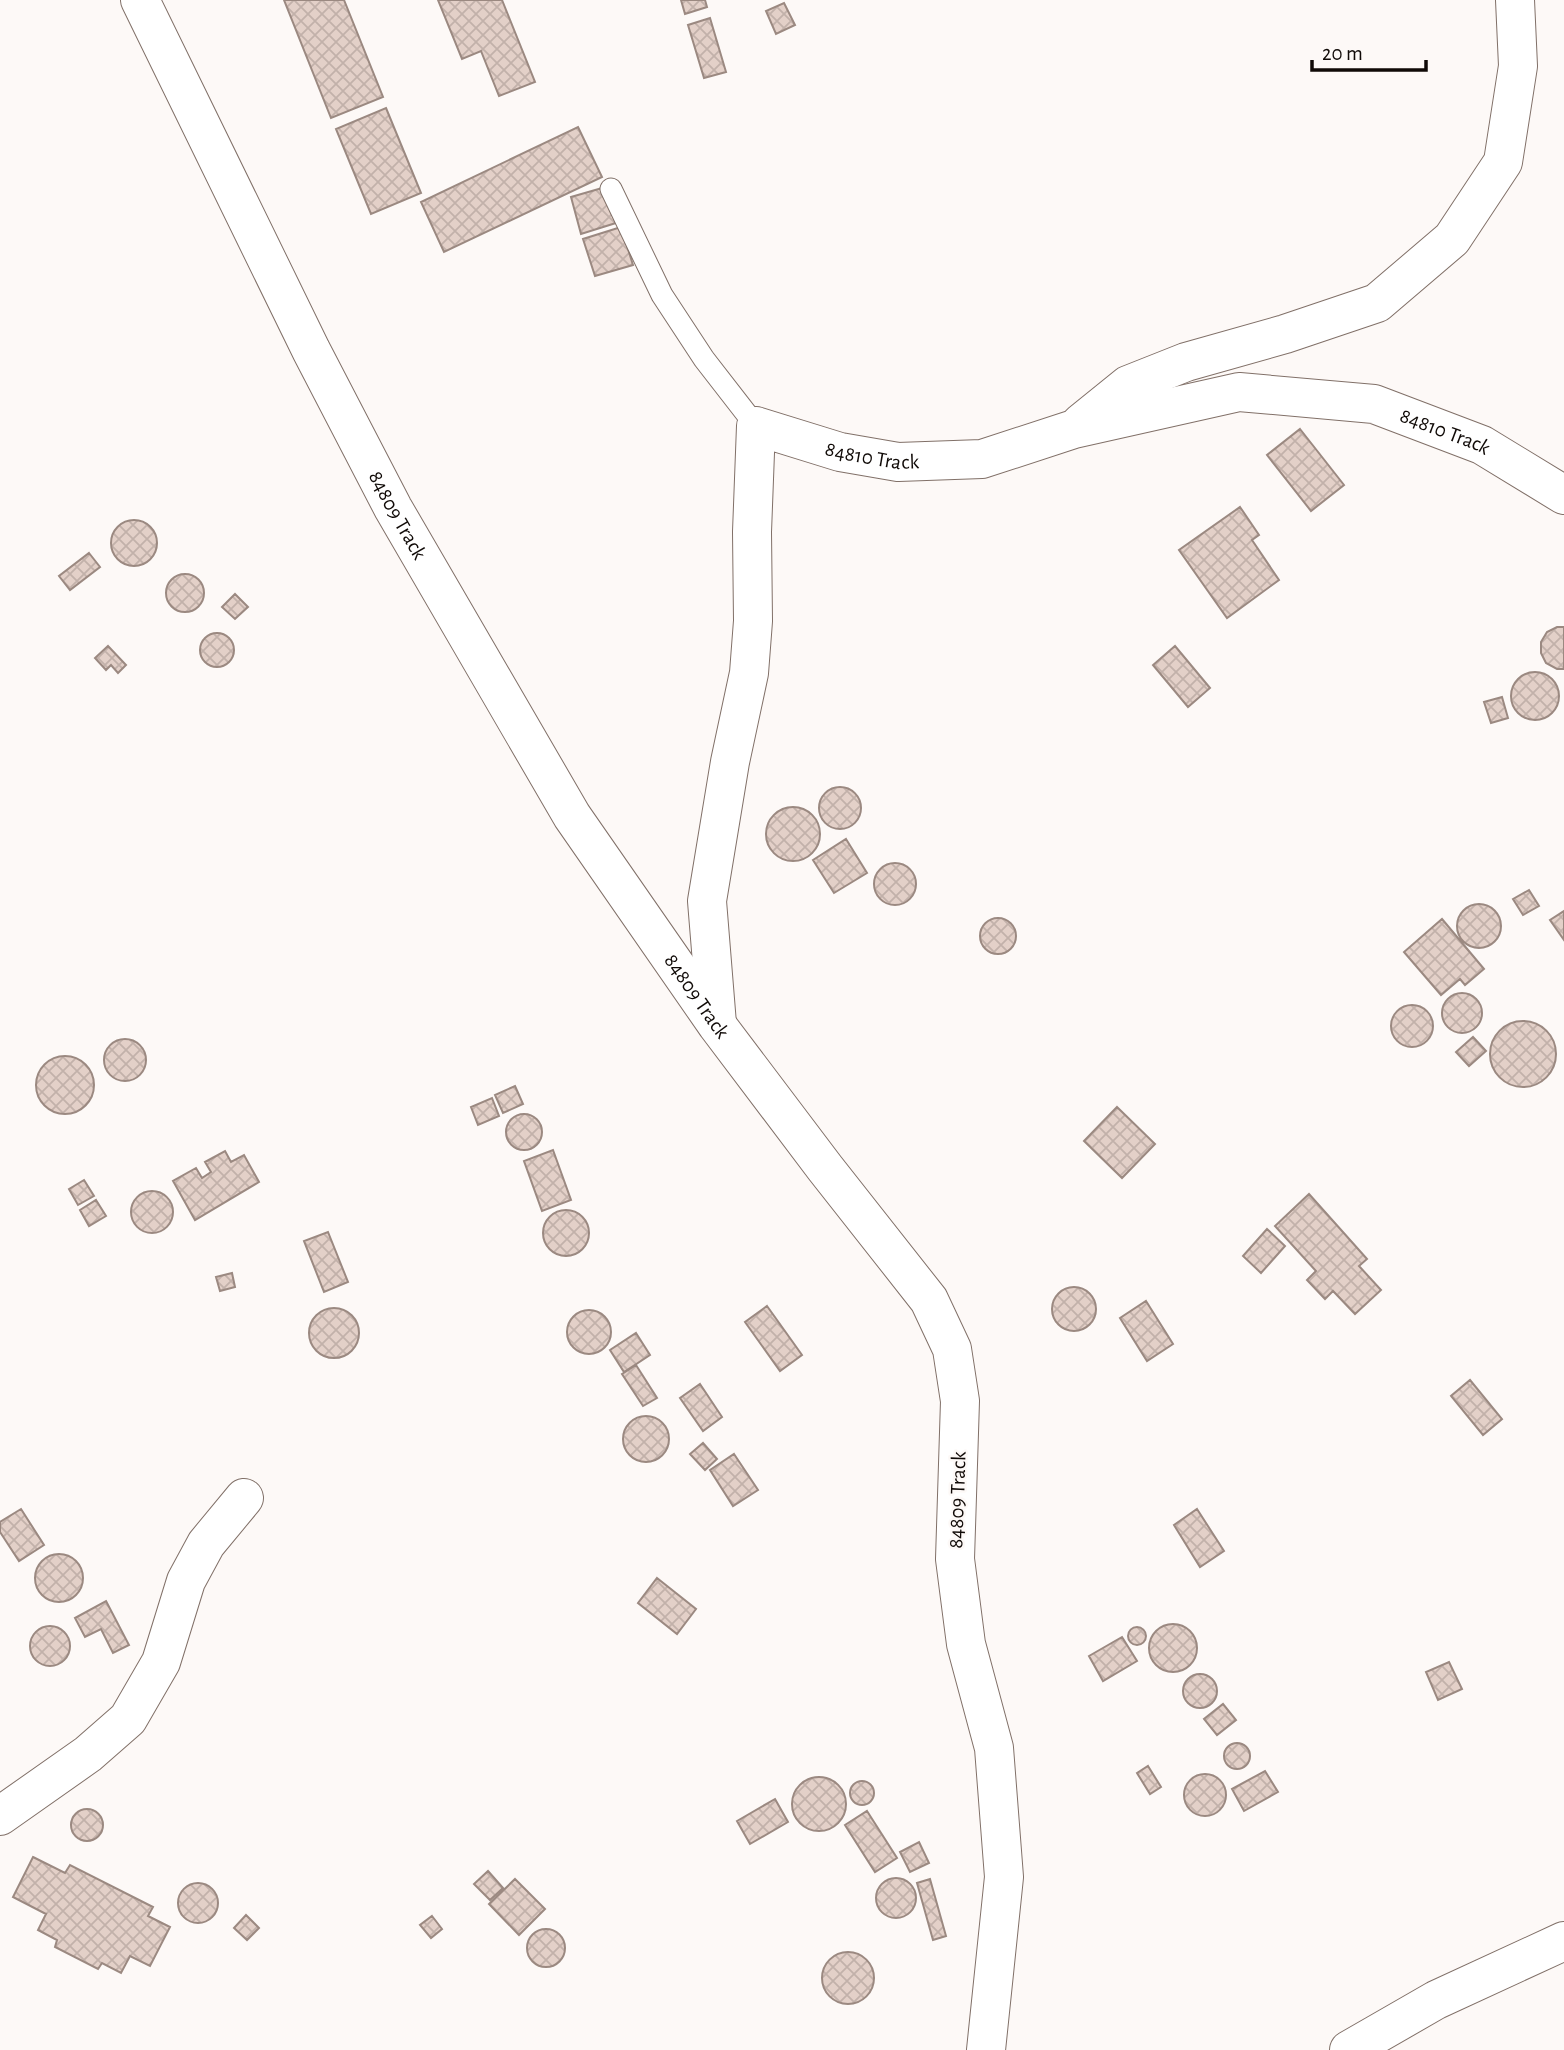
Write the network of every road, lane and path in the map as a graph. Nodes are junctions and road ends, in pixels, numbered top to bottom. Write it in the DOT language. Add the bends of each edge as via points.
graph roads {
  1 [pos="140,0"];
  2 [pos="1515,0"];
  3 [pos="611,189"];
  4 [pos="755,426"];
  5 [pos="1074,429"];
  6 [pos="1564,495"];
  7 [pos="717,1025"];
  8 [pos="244,1498"];
  9 [pos="0,1816"];
  10 [pos="1564,1941"];
  11 [pos="986,2050"];
  12 [pos="1349,2050"];
  1 -- 7 [label="street, 84809 Track" via="393,508 572,816"];
  2 -- 5 [label="street" via="1518,66 1503,162 1452,239 1377,303 1186,362 1128,385"];
  3 -- 4 [label="lane" via="662,295"];
  4 -- 5 [label="street, 84810 Track" via="840,452 898,462 982,459"];
  4 -- 7 [label="street" via="749,673 707,901"];
  5 -- 6 [label="street, 84810 Track" via="1239,392 1374,404 1482,445"];
  7 -- 11 [label="street, 84809 Track" via="929,1300 952,1349 960,1401 955,1559 966,1644 994,1748 1004,1877"];
  8 -- 9 [label="street" via="206,1544 186,1581 161,1662 128,1719 88,1754"];
  10 -- 12 [label="street" via="1436,2000"];
}
